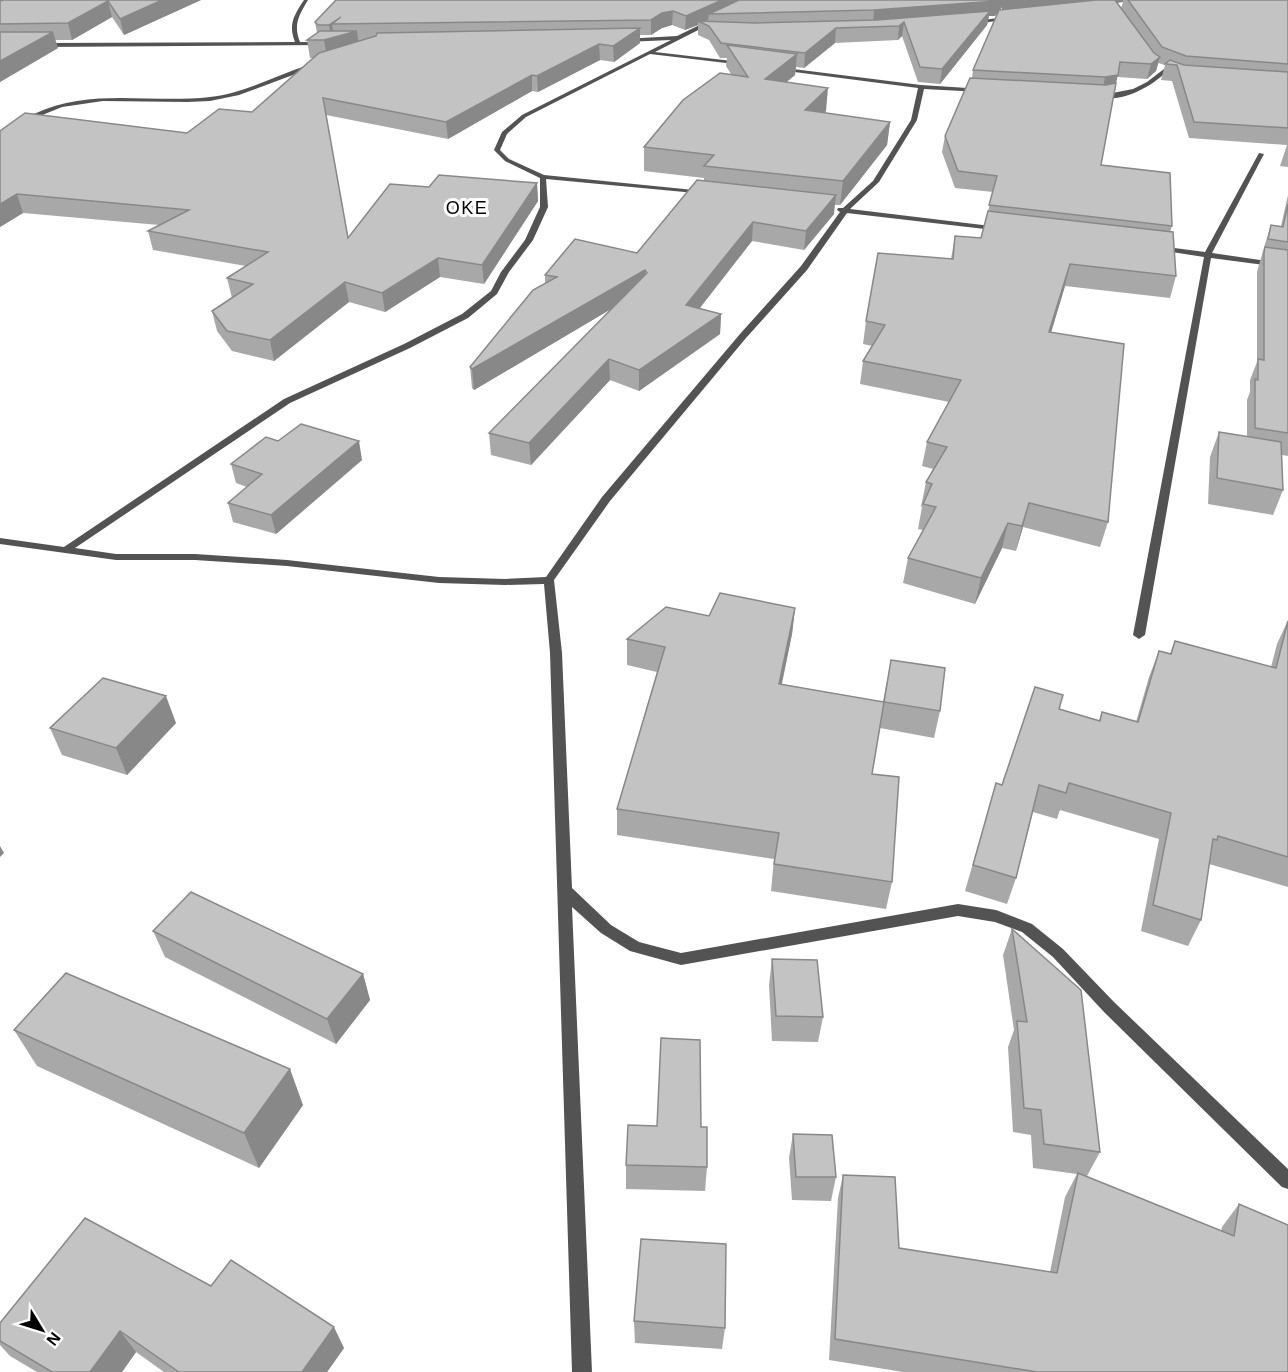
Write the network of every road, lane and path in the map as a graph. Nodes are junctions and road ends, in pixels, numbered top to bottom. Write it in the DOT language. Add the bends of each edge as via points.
graph roads {
  1 [pos="306,0"];
  2 [pos="1021,17"];
  3 [pos="717,20"];
  4 [pos="963,22"];
  5 [pos="692,32"];
  6 [pos="708,32"];
  7 [pos="681,38"];
  8 [pos="614,40"];
  9 [pos="298,44"];
  10 [pos="332,44"];
  11 [pos="35,45"];
  12 [pos="652,53"];
  13 [pos="323,63"];
  14 [pos="746,64"];
  15 [pos="1154,65"];
  16 [pos="770,67"];
  17 [pos="1164,71"];
  18 [pos="1172,74"];
  19 [pos="921,87"];
  20 [pos="989,90"];
  21 [pos="1091,95"];
  22 [pos="0,140"];
  23 [pos="1261,154"];
  24 [pos="543,177"];
  25 [pos="715,195"];
  26 [pos="833,209"];
  27 [pos="844,210"];
  28 [pos="1009,230"];
  29 [pos="1150,247"];
  30 [pos="1208,254"];
  31 [pos="1288,266"];
  32 [pos="0,541"];
  33 [pos="64,551"];
  34 [pos="549,580"];
  35 [pos="1139,635"];
  36 [pos="566,891"];
  37 [pos="1288,1181"];
  38 [pos="582,1372"];
  1 -- 9 [label="street" via="294,19 292,31"];
  2 -- 4 [label="street"];
  3 -- 5 [label="street"];
  5 -- 6 [label="street"];
  5 -- 7 [label="street"];
  7 -- 8 [label="street"];
  7 -- 12 [label="street"];
  9 -- 10 [label="street"];
  9 -- 11 [label="street"];
  12 -- 14 [label="street"];
  12 -- 24 [label="street" via="529,113 504,133 497,150 507,160"];
  13 -- 22 [label="street" via="213,98 116,96 62,104 35,115"];
  15 -- 17 [label="street"];
  16 -- 19 [label="street"];
  17 -- 18 [label="street"];
  17 -- 21 [label="street" via="1150,85 1131,93"];
  19 -- 20 [label="street"];
  19 -- 27 [label="street" via="914,120 876,182"];
  23 -- 30 [label="street"];
  24 -- 25 [label="street"];
  24 -- 33 [label="street" via="544,207 530,240 494,292 465,316 287,402"];
  26 -- 27 [label="street"];
  27 -- 28 [label="street"];
  27 -- 34 [label="street" via="804,268 606,499"];
  29 -- 30 [label="street"];
  30 -- 31 [label="street"];
  30 -- 35 [label="street"];
  32 -- 33 [label="street"];
  33 -- 34 [label="street" via="116,557 287,563 439,580"];
  34 -- 36 [label="street" via="556,652"];
  36 -- 37 [label="street" via="606,929 635,947 681,958 958,910 996,916 1027,928 1058,952"];
  36 -- 38 [label="street"];
}
